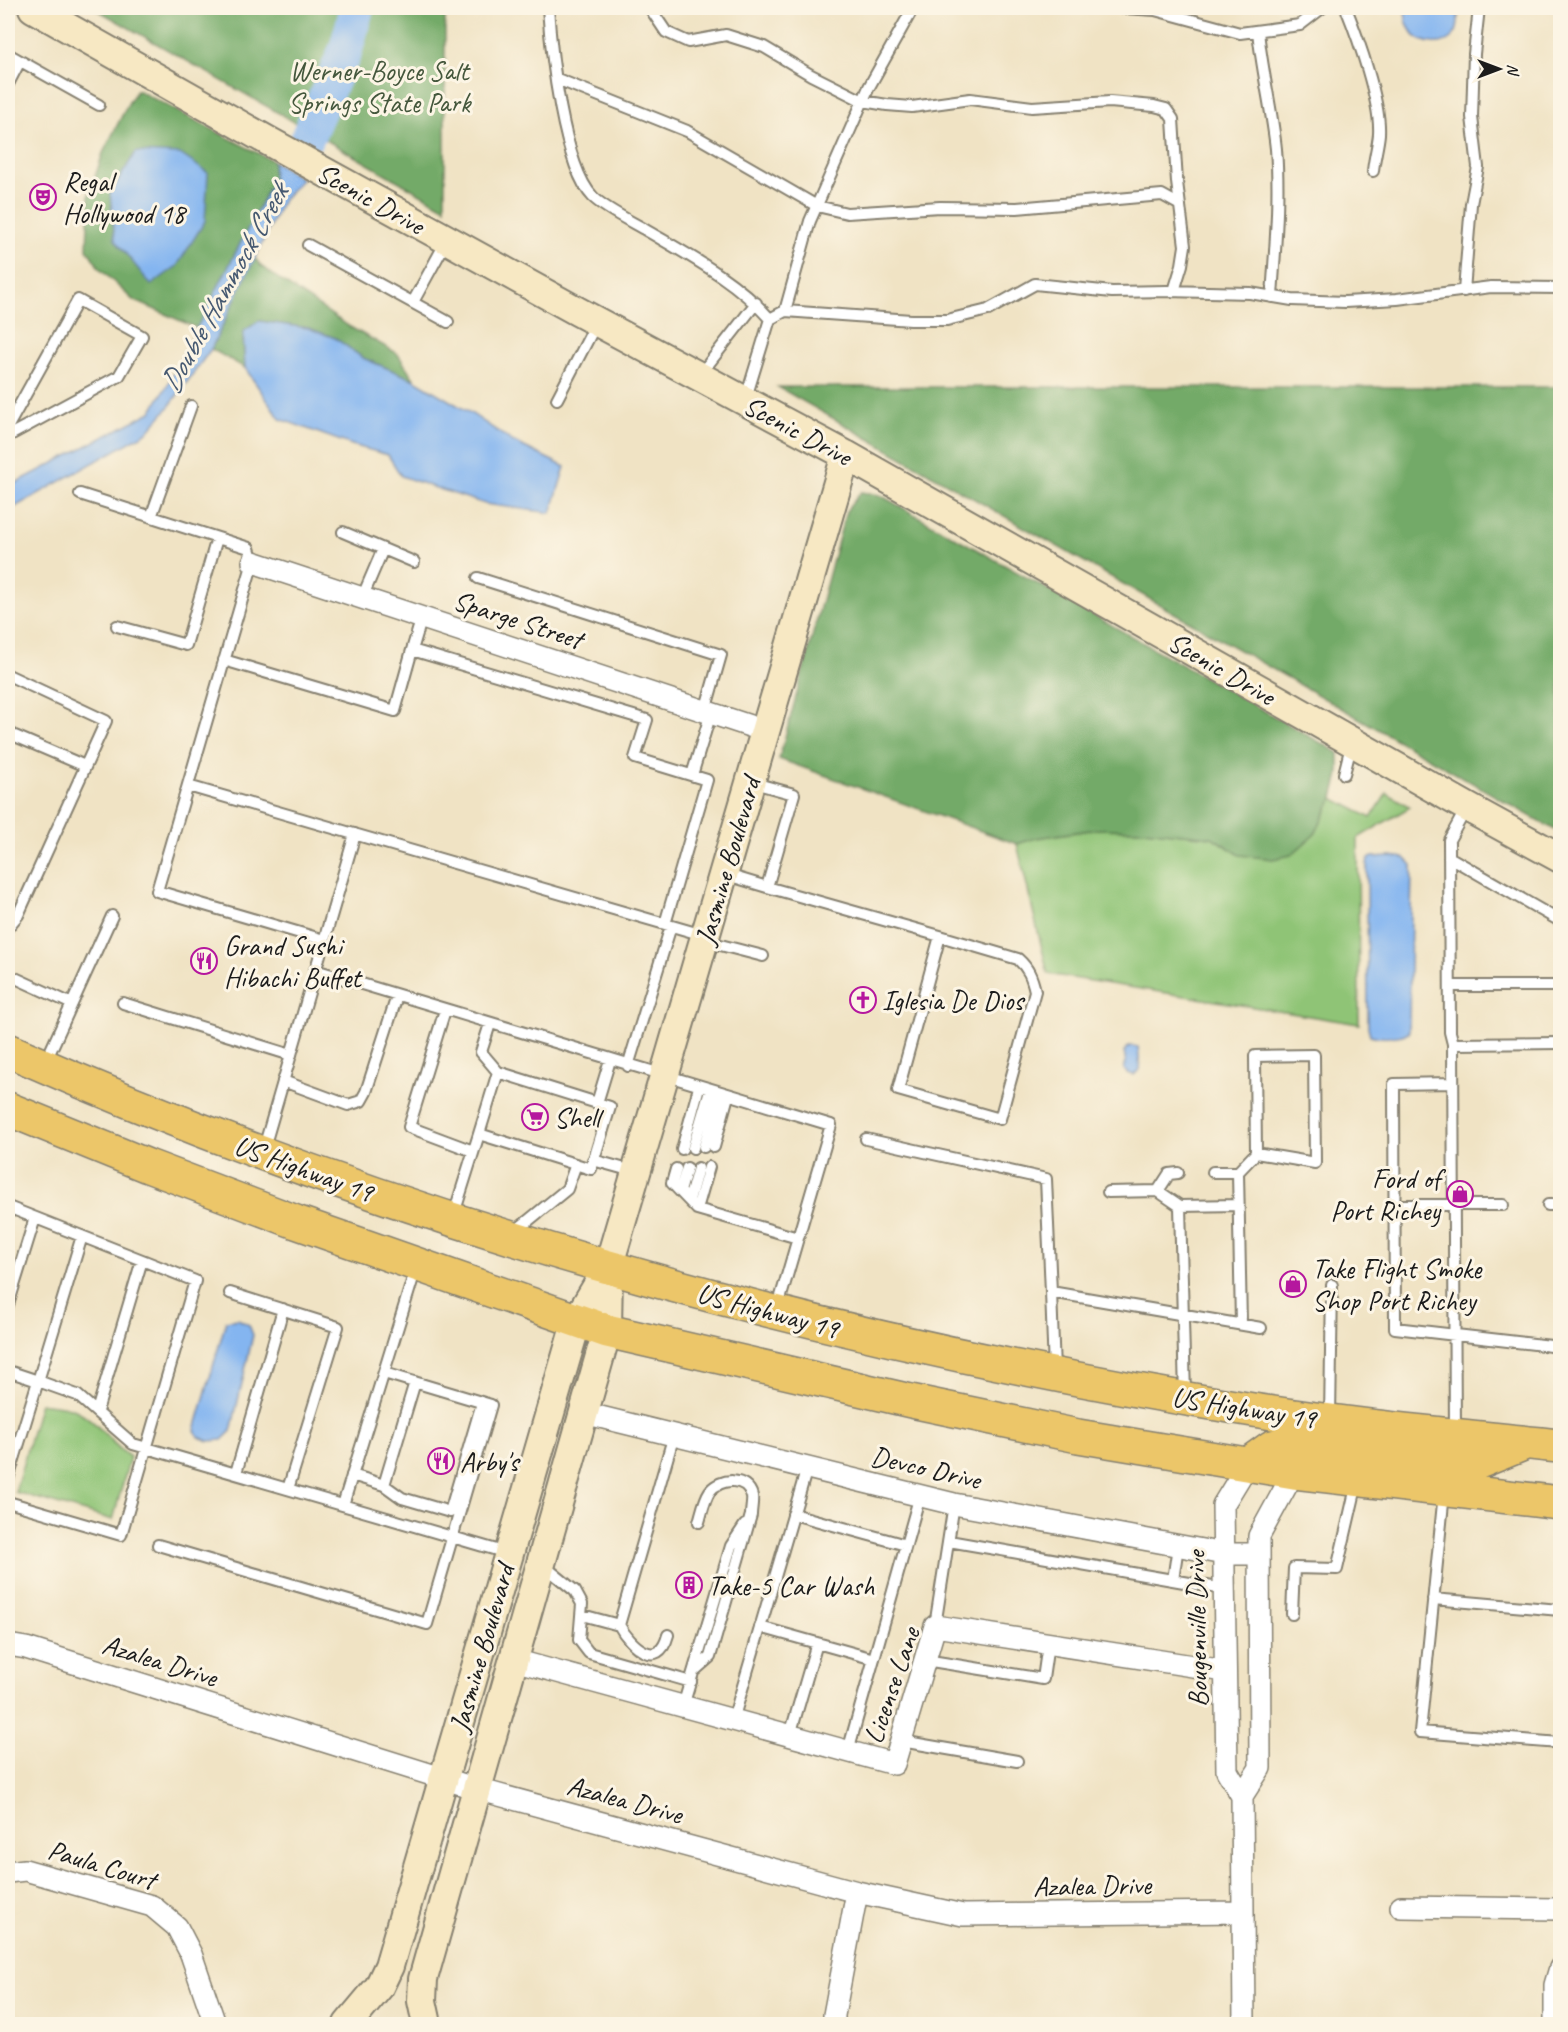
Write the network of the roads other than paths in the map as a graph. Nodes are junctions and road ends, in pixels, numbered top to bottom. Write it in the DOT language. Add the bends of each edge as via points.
graph roads {
  1 [pos="33,8"];
  2 [pos="548,8"];
  3 [pos="650,8"];
  4 [pos="913,8"];
  5 [pos="1124,8"];
  6 [pos="1322,8"];
  7 [pos="1346,8"];
  8 [pos="1479,8"];
  9 [pos="1258,31"];
  10 [pos="8,54"];
  11 [pos="20,61"];
  12 [pos="556,79"];
  13 [pos="8,84"];
  14 [pos="863,101"];
  15 [pos="99,105"];
  16 [pos="1372,171"];
  17 [pos="1177,182"];
  18 [pos="1162,195"];
  19 [pos="1180,205"];
  20 [pos="817,206"];
  21 [pos="447,240"];
  22 [pos="308,245"];
  23 [pos="1560,288"];
  24 [pos="1174,291"];
  25 [pos="1464,291"];
  26 [pos="1272,297"];
  27 [pos="413,302"];
  28 [pos="756,303"];
  29 [pos="785,311"];
  30 [pos="770,319"];
  31 [pos="448,322"];
  32 [pos="597,322"];
  33 [pos="699,376"];
  34 [pos="557,399"];
  35 [pos="745,401"];
  36 [pos="191,406"];
  37 [pos="8,426"];
  38 [pos="8,436"];
  39 [pos="846,455"];
  40 [pos="80,494"];
  41 [pos="151,517"];
  42 [pos="343,532"];
  43 [pos="218,538"];
  44 [pos="383,549"];
  45 [pos="253,562"];
  46 [pos="414,562"];
  47 [pos="478,578"];
  48 [pos="362,598"];
  49 [pos="422,617"];
  50 [pos="117,626"];
  51 [pos="412,650"];
  52 [pos="224,660"];
  53 [pos="8,675"];
  54 [pos="708,712"];
  55 [pos="765,731"];
  56 [pos="8,733"];
  57 [pos="1352,742"];
  58 [pos="85,766"];
  59 [pos="1344,774"];
  60 [pos="692,775"];
  61 [pos="750,782"];
  62 [pos="188,786"];
  63 [pos="1467,807"];
  64 [pos="355,834"];
  65 [pos="1449,857"];
  66 [pos="1560,858"];
  67 [pos="723,874"];
  68 [pos="767,887"];
  69 [pos="112,916"];
  70 [pos="1560,921"];
  71 [pos="668,925"];
  72 [pos="8,927"];
  73 [pos="940,936"];
  74 [pos="704,938"];
  75 [pos="324,940"];
  76 [pos="763,956"];
  77 [pos="315,970"];
  78 [pos="11,976"];
  79 [pos="1450,986"];
  80 [pos="1560,986"];
  81 [pos="397,996"];
  82 [pos="123,1003"];
  83 [pos="72,1004"];
  84 [pos="445,1010"];
  85 [pos="490,1024"];
  86 [pos="1560,1043"];
  87 [pos="1453,1044"];
  88 [pos="8,1050"];
  89 [pos="291,1055"];
  90 [pos="610,1060"];
  91 [pos="44,1066"];
  92 [pos="628,1066"];
  93 [pos="498,1072"];
  94 [pos="664,1077"];
  95 [pos="283,1081"];
  96 [pos="1453,1083"];
  97 [pos="714,1091"];
  98 [pos="597,1103"];
  99 [pos="8,1113"];
  100 [pos="479,1134"];
  101 [pos="866,1139"];
  102 [pos="473,1151"];
  103 [pos="1256,1153"];
  104 [pos="262,1154"];
  105 [pos="593,1160"];
  106 [pos="576,1164"];
  107 [pos="692,1168"];
  108 [pos="636,1172"];
  109 [pos="1213,1172"];
  110 [pos="1238,1172"];
  111 [pos="1178,1173"];
  112 [pos="1158,1191"];
  113 [pos="1108,1192"];
  114 [pos="689,1200"];
  115 [pos="1239,1205"];
  116 [pos="1394,1205"];
  117 [pos="1453,1205"];
  118 [pos="1503,1205"];
  119 [pos="1548,1205"];
  120 [pos="1560,1205"];
  121 [pos="1180,1206"];
  122 [pos="8,1207"];
  123 [pos="697,1209"];
  124 [pos="35,1218"];
  125 [pos="452,1220"];
  126 [pos="82,1236"];
  127 [pos="508,1237"];
  128 [pos="798,1238"];
  129 [pos="142,1260"];
  130 [pos="417,1265"];
  131 [pos="608,1268"];
  132 [pos="1332,1286"];
  133 [pos="1051,1292"];
  134 [pos="230,1293"];
  135 [pos="8,1305"];
  136 [pos="283,1309"];
  137 [pos="777,1313"];
  138 [pos="1183,1314"];
  139 [pos="577,1320"];
  140 [pos="1241,1324"];
  141 [pos="1261,1328"];
  142 [pos="607,1331"];
  143 [pos="1454,1335"];
  144 [pos="1560,1347"];
  145 [pos="8,1371"];
  146 [pos="384,1373"];
  147 [pos="1054,1374"];
  148 [pos="38,1381"];
  149 [pos="415,1382"];
  150 [pos="1185,1398"];
  151 [pos="482,1403"];
  152 [pos="97,1411"];
  153 [pos="584,1413"];
  154 [pos="1330,1420"];
  155 [pos="674,1435"];
  156 [pos="1455,1435"];
  157 [pos="1528,1442"];
  158 [pos="1560,1446"];
  159 [pos="146,1447"];
  160 [pos="1248,1464"];
  161 [pos="807,1468"];
  162 [pos="1294,1472"];
  163 [pos="236,1473"];
  164 [pos="352,1475"];
  165 [pos="8,1479"];
  166 [pos="1358,1480"];
  167 [pos="384,1485"];
  168 [pos="288,1489"];
  169 [pos="1444,1490"];
  170 [pos="920,1495"];
  171 [pos="8,1502"];
  172 [pos="1560,1503"];
  173 [pos="954,1504"];
  174 [pos="343,1505"];
  175 [pos="793,1514"];
  176 [pos="699,1522"];
  177 [pos="452,1537"];
  178 [pos="949,1541"];
  179 [pos="158,1545"];
  180 [pos="906,1545"];
  181 [pos="1178,1546"];
  182 [pos="509,1554"];
  183 [pos="1224,1554"];
  184 [pos="1258,1554"];
  185 [pos="542,1564"];
  186 [pos="1173,1580"];
  187 [pos="1224,1589"];
  188 [pos="1433,1599"];
  189 [pos="1560,1610"];
  190 [pos="1292,1614"];
  191 [pos="582,1615"];
  192 [pos="619,1625"];
  193 [pos="935,1626"];
  194 [pos="760,1627"];
  195 [pos="668,1635"];
  196 [pos="817,1643"];
  197 [pos="1048,1644"];
  198 [pos="8,1645"];
  199 [pos="874,1659"];
  200 [pos="514,1660"];
  201 [pos="925,1660"];
  202 [pos="1226,1671"];
  203 [pos="692,1676"];
  204 [pos="683,1706"];
  205 [pos="733,1720"];
  206 [pos="790,1736"];
  207 [pos="901,1741"];
  208 [pos="1560,1743"];
  209 [pos="848,1751"];
  210 [pos="1017,1761"];
  211 [pos="444,1778"];
  212 [pos="477,1789"];
  213 [pos="1242,1796"];
  214 [pos="8,1872"];
  215 [pos="857,1892"];
  216 [pos="1401,1907"];
  217 [pos="1560,1909"];
  218 [pos="1243,1912"];
  219 [pos="1560,1968"];
  220 [pos="214,2025"];
  221 [pos="348,2025"];
  222 [pos="427,2025"];
  223 [pos="834,2025"];
  224 [pos="1244,2025"];
  225 [pos="1555,2025"];
  1 -- 21 [label="street, Scenic Drive"];
  2 -- 12 [label="lane"];
  3 -- 14 [label="lane" via="666,32 688,42 726,35 764,47"];
  4 -- 14 [label="lane"];
  5 -- 9 [label="lane" via="1155,10 1240,33"];
  6 -- 9 [label="lane" via="1300,25"];
  7 -- 16 [label="lane" via="1376,108 1379,133"];
  8 -- 25 [label="lane" via="1472,117 1478,167"];
  9 -- 26 [label="lane" via="1278,190"];
  10 -- 11 [label="lane"];
  11 -- 13 [label="lane"];
  11 -- 15 [label="lane"];
  12 -- 20 [label="lane" via="687,131"];
  12 -- 28 [label="lane" via="577,172 593,198 733,284"];
  14 -- 17 [label="lane" via="912,107 970,99 1032,107 1110,102 1166,109 1173,119"];
  14 -- 20 [label="lane"];
  17 -- 18 [label="lane"];
  17 -- 19 [label="lane"];
  18 -- 19 [label="lane"];
  18 -- 20 [label="lane" via="1017,208 940,207 847,213"];
  19 -- 24 [label="lane" via="1185,246"];
  20 -- 29 [label="lane"];
  21 -- 27 [label="lane"];
  21 -- 32 [label="street, Scenic Drive"];
  22 -- 27 [label="lane"];
  23 -- 25 [label="lane"];
  24 -- 26 [label="lane"];
  24 -- 29 [label="lane" via="1112,292 1035,284 988,310 947,320"];
  25 -- 26 [label="lane" via="1345,302"];
  27 -- 31 [label="lane"];
  28 -- 30 [label="lane"];
  28 -- 33 [label="lane"];
  29 -- 30 [label="lane"];
  30 -- 35 [label="lane"];
  32 -- 33 [label="street, Scenic Drive"];
  32 -- 34 [label="lane"];
  33 -- 35 [label="street, Scenic Drive"];
  35 -- 39 [label="street, Scenic Drive"];
  36 -- 41 [label="lane"];
  37 -- 38 [label="lane" via="78,300 142,336 119,376"];
  39 -- 55 [label="street, Jasmine Boulevard"];
  39 -- 57 [label="street, Scenic Drive"];
  40 -- 41 [label="lane"];
  41 -- 43 [label="lane"];
  42 -- 44 [label="lane"];
  43 -- 45 [label="lane" via="249,548"];
  43 -- 50 [label="lane" via="186,645"];
  44 -- 46 [label="lane"];
  44 -- 48 [label="lane"];
  45 -- 48 [label="street, Sparge Street"];
  45 -- 52 [label="lane"];
  47 -- 54 [label="lane" via="722,655"];
  48 -- 49 [label="street, Sparge Street"];
  49 -- 51 [label="lane"];
  49 -- 54 [label="street, Sparge Street"];
  51 -- 52 [label="lane" via="395,711"];
  51 -- 60 [label="lane" via="647,720 636,758"];
  52 -- 62 [label="lane"];
  53 -- 58 [label="lane" via="106,721"];
  54 -- 55 [label="street, Sparge Street"];
  54 -- 60 [label="lane"];
  55 -- 61 [label="street, Jasmine Boulevard"];
  56 -- 58 [label="lane"];
  57 -- 59 [label="lane"];
  57 -- 63 [label="street, Scenic Drive"];
  58 -- 72 [label="lane" via="18,915"];
  60 -- 71 [label="lane" via="707,780"];
  61 -- 67 [label="street, Jasmine Boulevard"];
  61 -- 68 [label="lane" via="794,794"];
  62 -- 64 [label="lane"];
  62 -- 75 [label="lane" via="157,891"];
  63 -- 65 [label="lane" via="1449,840"];
  63 -- 66 [label="street, Scenic Drive"];
  64 -- 71 [label="lane"];
  64 -- 75 [label="lane"];
  65 -- 70 [label="lane"];
  65 -- 79 [label="lane"];
  67 -- 68 [label="lane"];
  67 -- 74 [label="street, Jasmine Boulevard"];
  68 -- 73 [label="lane"];
  69 -- 83 [label="lane"];
  71 -- 74 [label="lane"];
  71 -- 92 [label="lane"];
  73 -- 73 [label="lane" via="897,1090 1000,1119 1035,991 1032,979 1018,959"];
  74 -- 76 [label="lane"];
  74 -- 94 [label="street, Jasmine Boulevard"];
  75 -- 77 [label="lane"];
  77 -- 81 [label="lane"];
  77 -- 89 [label="lane"];
  78 -- 83 [label="lane"];
  79 -- 80 [label="lane"];
  79 -- 87 [label="lane"];
  81 -- 84 [label="lane"];
  81 -- 95 [label="lane" via="361,1101 348,1105"];
  82 -- 89 [label="lane"];
  83 -- 91 [label="lane"];
  84 -- 85 [label="lane"];
  84 -- 102 [label="lane" via="409,1127"];
  85 -- 90 [label="lane"];
  85 -- 93 [label="lane" via="481,1052"];
  86 -- 87 [label="lane"];
  87 -- 96 [label="lane"];
  88 -- 91 [label="highway, US Highway 19"];
  89 -- 95 [label="lane"];
  90 -- 92 [label="lane"];
  90 -- 98 [label="lane"];
  91 -- 104 [label="highway, US Highway 19"];
  92 -- 94 [label="lane"];
  93 -- 98 [label="lane"];
  93 -- 100 [label="lane"];
  94 -- 97 [label="lane"];
  94 -- 108 [label="street, Jasmine Boulevard"];
  95 -- 104 [label="lane"];
  96 -- 116 [label="lane" via="1394,1084"];
  96 -- 117 [label="lane"];
  97 -- 97 [label="lane" via="698,1148"];
  97 -- 128 [label="lane" via="831,1125"];
  98 -- 105 [label="lane" via="610,1107"];
  99 -- 130 [label="highway, US Highway 19"];
  100 -- 102 [label="lane"];
  100 -- 106 [label="lane"];
  101 -- 133 [label="lane" via="1046,1179"];
  102 -- 125 [label="lane"];
  103 -- 103 [label="lane" via="1255,1056 1314,1055 1315,1163"];
  103 -- 110 [label="lane"];
  104 -- 125 [label="highway, US Highway 19"];
  105 -- 106 [label="lane" via="591,1168"];
  105 -- 108 [label="lane"];
  106 -- 127 [label="lane" via="567,1189"];
  107 -- 114 [label="lane"];
  107 -- 114 [label="lane" via="672,1183"];
  107 -- 123 [label="lane"];
  108 -- 131 [label="street, Jasmine Boulevard"];
  109 -- 110 [label="lane"];
  110 -- 115 [label="lane"];
  111 -- 112 [label="lane" via="1169,1174"];
  112 -- 113 [label="lane"];
  112 -- 121 [label="lane"];
  114 -- 123 [label="lane"];
  115 -- 121 [label="lane"];
  115 -- 140 [label="lane"];
  116 -- 117 [label="lane"];
  116 -- 143 [label="lane" via="1395,1328"];
  117 -- 118 [label="lane"];
  117 -- 143 [label="lane"];
  119 -- 120 [label="lane"];
  121 -- 138 [label="lane"];
  122 -- 124 [label="lane"];
  123 -- 128 [label="lane"];
  124 -- 126 [label="lane"];
  124 -- 135 [label="lane"];
  125 -- 127 [label="highway, US Highway 19"];
  126 -- 129 [label="lane"];
  126 -- 148 [label="lane"];
  127 -- 131 [label="highway, US Highway 19"];
  128 -- 137 [label="lane"];
  129 -- 152 [label="lane"];
  129 -- 159 [label="lane" via="195,1281"];
  130 -- 139 [label="highway, US Highway 19"];
  130 -- 146 [label="lane"];
  131 -- 137 [label="highway, US Highway 19"];
  131 -- 139 [label="street, Jasmine Boulevard"];
  131 -- 142 [label="street, Jasmine Boulevard"];
  132 -- 154 [label="lane"];
  133 -- 138 [label="lane"];
  133 -- 147 [label="lane"];
  134 -- 136 [label="lane"];
  136 -- 163 [label="lane"];
  136 -- 168 [label="lane" via="338,1327"];
  137 -- 147 [label="highway, US Highway 19" via="934,1351"];
  138 -- 140 [label="lane"];
  138 -- 150 [label="lane"];
  139 -- 142 [label="highway, US Highway 19"];
  139 -- 182 [label="street, Jasmine Boulevard"];
  140 -- 141 [label="lane"];
  142 -- 153 [label="street, Jasmine Boulevard"];
  142 -- 160 [label="highway, US Highway 19" via="1056,1432"];
  143 -- 144 [label="lane"];
  143 -- 156 [label="lane"];
  145 -- 148 [label="lane"];
  146 -- 149 [label="lane"];
  146 -- 164 [label="lane"];
  147 -- 150 [label="highway, US Highway 19"];
  148 -- 152 [label="lane" via="77,1395"];
  148 -- 165 [label="lane"];
  149 -- 151 [label="lane"];
  149 -- 167 [label="lane"];
  150 -- 154 [label="highway, US Highway 19"];
  151 -- 167 [label="lane" via="450,1512 402,1498"];
  151 -- 177 [label="lane" via="491,1406"];
  152 -- 159 [label="lane" via="133,1444"];
  153 -- 155 [label="street, Devco Drive"];
  153 -- 185 [label="street, Jasmine Boulevard"];
  154 -- 156 [label="highway, US Highway 19"];
  155 -- 161 [label="street, Devco Drive"];
  155 -- 192 [label="lane"];
  156 -- 157 [label="highway, US Highway 19"];
  157 -- 158 [label="highway, US Highway 19"];
  157 -- 160 [label="highway" via="1474,1464 1285,1444 1272,1447"];
  159 -- 163 [label="lane"];
  159 -- 171 [label="lane" via="121,1535"];
  160 -- 162 [label="highway, US Highway 19"];
  160 -- 183 [label="street, Bougenville Drive" via="1223,1505"];
  161 -- 170 [label="street, Devco Drive"];
  161 -- 175 [label="lane"];
  162 -- 166 [label="highway, US Highway 19"];
  162 -- 184 [label="street" via="1258,1536"];
  163 -- 168 [label="lane"];
  164 -- 167 [label="lane"];
  164 -- 174 [label="lane"];
  166 -- 169 [label="highway, US Highway 19"];
  166 -- 190 [label="lane" via="1336,1569 1294,1568"];
  168 -- 174 [label="lane"];
  169 -- 172 [label="highway, US Highway 19"];
  169 -- 188 [label="lane"];
  170 -- 173 [label="street, Devco Drive"];
  170 -- 180 [label="lane"];
  173 -- 178 [label="lane"];
  173 -- 181 [label="street, Devco Drive"];
  174 -- 177 [label="lane"];
  175 -- 180 [label="lane"];
  175 -- 194 [label="lane"];
  176 -- 203 [label="lane" via="706,1498 719,1483 739,1481 752,1495 751,1515 731,1546"];
  177 -- 179 [label="lane" via="427,1624"];
  177 -- 182 [label="lane"];
  178 -- 186 [label="lane"];
  178 -- 193 [label="lane"];
  180 -- 199 [label="lane"];
  181 -- 183 [label="street, Devco Drive"];
  181 -- 186 [label="lane"];
  182 -- 185 [label="street"];
  182 -- 211 [label="street, Jasmine Boulevard"];
  183 -- 184 [label="street, Devco Drive"];
  183 -- 187 [label="street, Bougenville Drive"];
  184 -- 213 [label="street" via="1260,1768"];
  185 -- 191 [label="lane" via="575,1591 582,1604"];
  185 -- 200 [label="street, Jasmine Boulevard"];
  186 -- 187 [label="lane"];
  187 -- 202 [label="street, Bougenville Drive"];
  188 -- 189 [label="lane"];
  188 -- 208 [label="lane" via="1420,1732"];
  191 -- 192 [label="lane"];
  191 -- 203 [label="lane" via="579,1640 589,1653"];
  192 -- 195 [label="lane" via="627,1640 649,1653 658,1652"];
  193 -- 197 [label="street, License Lane"];
  193 -- 201 [label="street, License Lane"];
  194 -- 196 [label="lane"];
  194 -- 205 [label="lane"];
  196 -- 199 [label="lane"];
  196 -- 206 [label="lane"];
  197 -- 201 [label="lane" via="1043,1678"];
  197 -- 202 [label="street, License Lane"];
  198 -- 211 [label="street, Azalea Drive"];
  199 -- 209 [label="lane"];
  200 -- 204 [label="street, License Lane"];
  200 -- 212 [label="street, Jasmine Boulevard"];
  201 -- 207 [label="street, License Lane"];
  202 -- 213 [label="street, Bougenville Drive" via="1227,1771"];
  203 -- 204 [label="lane"];
  204 -- 205 [label="street, License Lane"];
  205 -- 206 [label="street, License Lane"];
  206 -- 209 [label="street, License Lane"];
  207 -- 209 [label="street, License Lane" via="894,1764"];
  207 -- 210 [label="lane"];
  211 -- 212 [label="street, Azalea Drive"];
  211 -- 221 [label="street, Jasmine Boulevard" via="389,1966 379,1987"];
  212 -- 215 [label="street, Azalea Drive"];
  212 -- 222 [label="street, Jasmine Boulevard" via="423,1979"];
  213 -- 218 [label="street, Bougenville Drive"];
  214 -- 220 [label="street, Paula Court" via="25,1870 152,1906 177,1927 191,1953"];
  215 -- 218 [label="street, Azalea Drive" via="963,1915"];
  215 -- 223 [label="street"];
  216 -- 217 [label="street"];
  218 -- 224 [label="street, Bougenville Drive"];
  219 -- 225 [label="street" via="1555,1984"];
}
